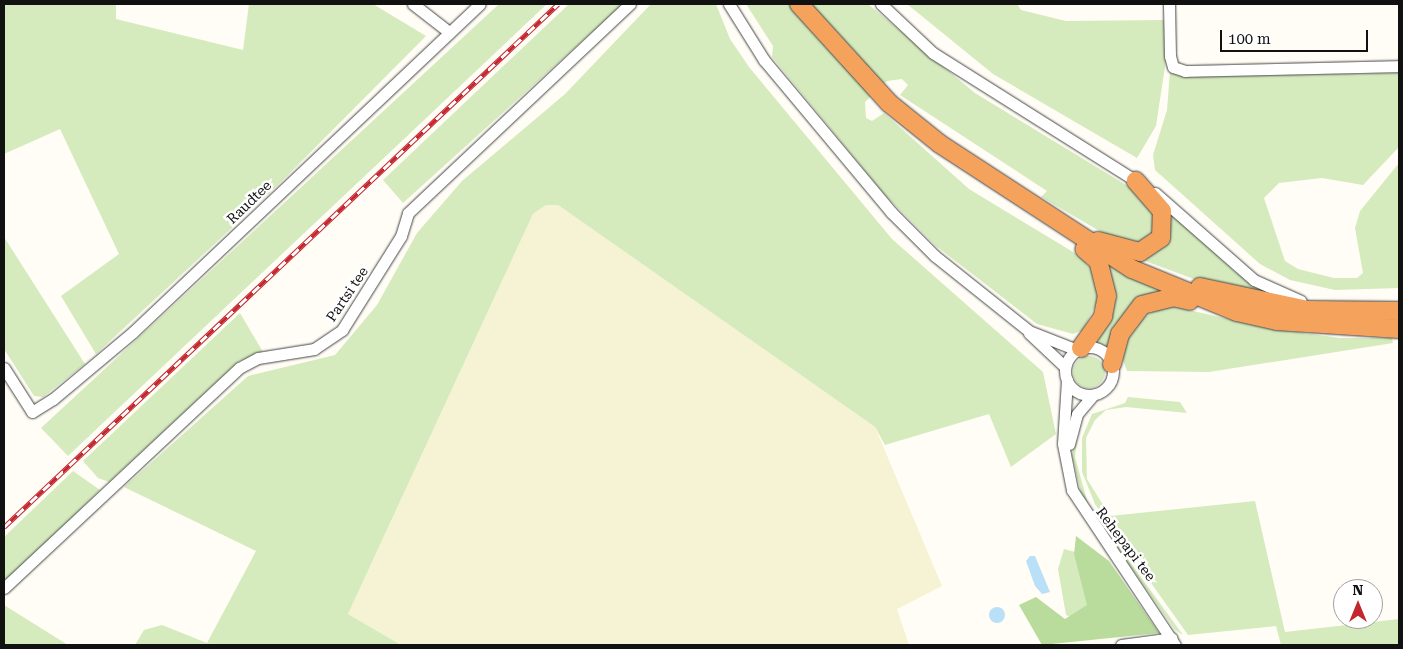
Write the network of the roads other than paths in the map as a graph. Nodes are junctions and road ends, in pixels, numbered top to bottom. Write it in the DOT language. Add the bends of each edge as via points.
graph roads {
  1 [pos="412,4"];
  2 [pos="480,4"];
  3 [pos="630,4"];
  4 [pos="729,4"];
  5 [pos="799,4"];
  6 [pos="881,4"];
  7 [pos="1169,4"];
  8 [pos="449,32"];
  9 [pos="1399,66"];
  10 [pos="1136,181"];
  11 [pos="1054,222"];
  12 [pos="1399,311"];
  13 [pos="1237,312"];
  14 [pos="1362,312"];
  15 [pos="1399,329"];
  16 [pos="1029,331"];
  17 [pos="1079,349"];
  18 [pos="1112,364"];
  19 [pos="1065,367"];
  20 [pos="4,368"];
  21 [pos="1067,380"];
  22 [pos="1092,395"];
  23 [pos="1066,455"];
  24 [pos="4,588"];
  25 [pos="1173,641"];
  26 [pos="1121,645"];
  1 -- 8 [label="street"];
  2 -- 8 [label="street, Raudtee"];
  3 -- 24 [label="street, Partsi tee" via="408,213 401,236 342,330 314,349 258,358 239,368"];
  4 -- 16 [label="street" via="764,60 891,212 935,256"];
  5 -- 11 [label="highway" via="889,104 991,181"];
  6 -- 10 [label="street" via="934,53"];
  7 -- 9 [label="street" via="1174,66 1185,72"];
  8 -- 20 [label="street, Raudtee" via="133,332 32,412"];
  10 -- 11 [label="highway" via="1158,203 1165,221 1161,238 1147,250 1130,252 1106,245"];
  10 -- 14 [label="street" via="1262,285 1289,298"];
  11 -- 13 [label="highway" via="1132,269"];
  11 -- 14 [label="highway" via="1136,264 1192,285 1256,302"];
  11 -- 17 [label="highway" via="1098,261 1106,280 1103,316"];
  12 -- 14 [label="highway"];
  13 -- 15 [label="highway" via="1316,327"];
  13 -- 18 [label="highway" via="1173,297 1142,305 1120,334"];
  16 -- 17 [label="street"];
  16 -- 19 [label="street"];
  17 -- 18 [label="street" via="1103,352"];
  17 -- 19 [label="street"];
  18 -- 22 [label="street" via="1108,385"];
  19 -- 21 [label="street"];
  21 -- 22 [label="street" via="1077,392"];
  21 -- 23 [label="street, Rehepapi tee"];
  22 -- 23 [label="street, Rehepapi tee" via="1077,414"];
  23 -- 25 [label="street, Rehepapi tee" via="1072,490 1082,511"];
  25 -- 26 [label="street"];
}
